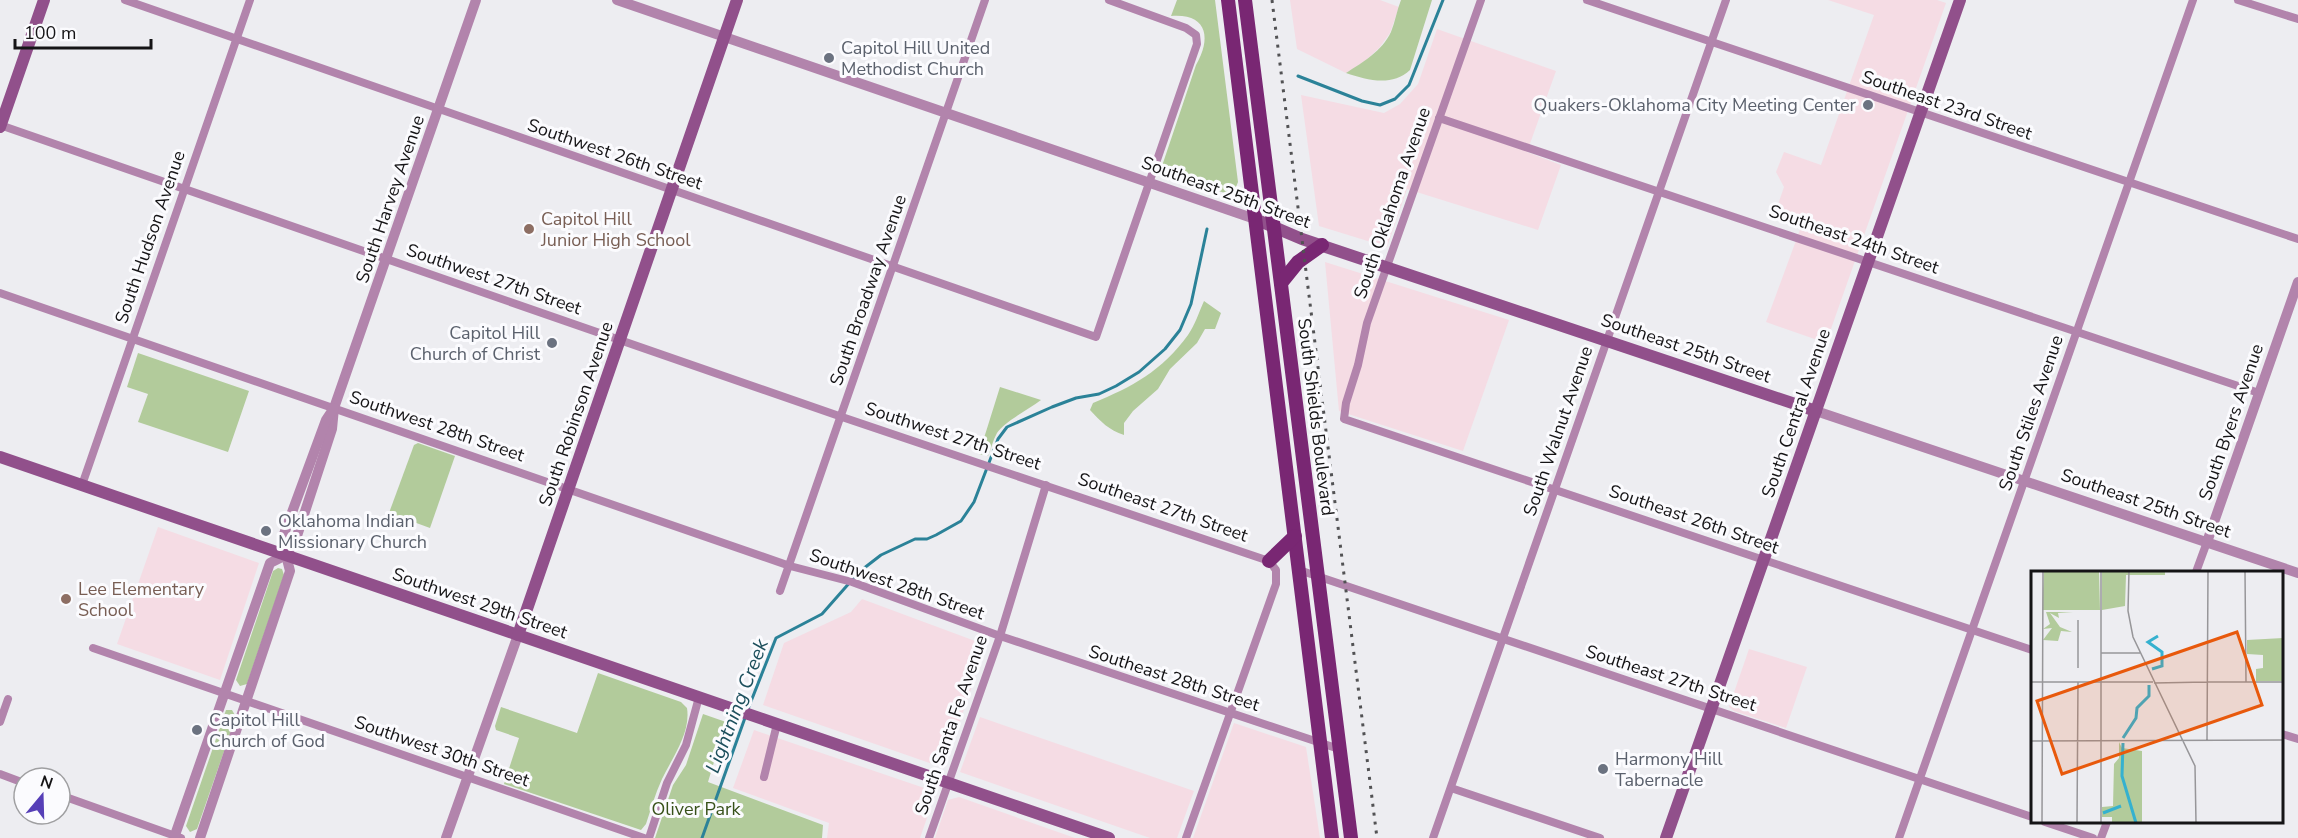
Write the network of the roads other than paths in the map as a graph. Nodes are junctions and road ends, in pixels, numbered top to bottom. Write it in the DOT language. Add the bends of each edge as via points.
graph roads {
  1 [pos="44,0"];
  2 [pos="125,0"];
  3 [pos="250,0"];
  4 [pos="476,0"];
  5 [pos="617,0"];
  6 [pos="737,0"];
  7 [pos="985,0"];
  8 [pos="1109,0"];
  9 [pos="1228,0"];
  10 [pos="1245,0"];
  11 [pos="1480,0"];
  12 [pos="1587,0"];
  13 [pos="1726,0"];
  14 [pos="1960,0"];
  15 [pos="2193,0"];
  16 [pos="2238,0"];
  17 [pos="2298,20"];
  18 [pos="724,37"];
  19 [pos="238,38"];
  20 [pos="1712,43"];
  21 [pos="438,110"];
  22 [pos="1920,113"];
  23 [pos="946,114"];
  24 [pos="1439,118"];
  25 [pos="0,126"];
  26 [pos="1149,183"];
  27 [pos="2130,183"];
  28 [pos="184,190"];
  29 [pos="671,191"];
  30 [pos="1660,191"];
  31 [pos="1255,219"];
  32 [pos="1274,228"];
  33 [pos="2298,239"];
  34 [pos="1322,245"];
  35 [pos="386,259"];
  36 [pos="1868,261"];
  37 [pos="1387,266"];
  38 [pos="893,267"];
  39 [pos="2298,282"];
  40 [pos="1281,284"];
  41 [pos="0,293"];
  42 [pos="2077,332"];
  43 [pos="132,339"];
  44 [pos="621,340"];
  45 [pos="1607,340"];
  46 [pos="1294,389"];
  47 [pos="1276,392"];
  48 [pos="2259,393"];
  49 [pos="334,408"];
  50 [pos="1816,411"];
  51 [pos="842,417"];
  52 [pos="1344,419"];
  53 [pos="0,457"];
  54 [pos="2024,481"];
  55 [pos="1046,484"];
  56 [pos="82,485"];
  57 [pos="1555,489"];
  58 [pos="569,490"];
  59 [pos="1295,536"];
  60 [pos="2207,542"];
  61 [pos="286,555"];
  62 [pos="1763,560"];
  63 [pos="1269,561"];
  64 [pos="790,566"];
  65 [pos="1299,570"];
  66 [pos="2197,571"];
  67 [pos="2298,573"];
  68 [pos="1317,576"];
  69 [pos="780,591"];
  70 [pos="1972,630"];
  71 [pos="518,635"];
  72 [pos="999,636"];
  73 [pos="1502,639"];
  74 [pos="93,648"];
  75 [pos="2031,650"];
  76 [pos="224,694"];
  77 [pos="699,697"];
  78 [pos="8,699"];
  79 [pos="246,701"];
  80 [pos="1711,709"];
  81 [pos="1229,714"];
  82 [pos="0,722"];
  83 [pos="772,722"];
  84 [pos="2283,734"];
  85 [pos="2298,739"];
  86 [pos="1320,742"];
  87 [pos="1339,749"];
  88 [pos="467,777"];
  89 [pos="764,777"];
  90 [pos="1920,779"];
  91 [pos="948,783"];
  92 [pos="1451,788"];
  93 [pos="72,799"];
  94 [pos="2031,817"];
  95 [pos="2048,823"];
  96 [pos="2107,823"];
  97 [pos="177,837"];
  98 [pos="200,838"];
  99 [pos="446,838"];
  100 [pos="644,838"];
  101 [pos="649,838"];
  102 [pos="929,838"];
  103 [pos="1109,838"];
  104 [pos="1186,838"];
  105 [pos="1332,838"];
  106 [pos="1351,838"];
  107 [pos="1432,838"];
  108 [pos="1600,838"];
  109 [pos="1666,838"];
  110 [pos="1899,838"];
  111 [pos="2093,838"];
  112 [pos="2101,838"];
  1 -- 25 [label="main road"];
  2 -- 19 [label="street, Southwest 26th Street"];
  3 -- 19 [label="street, South Hudson Avenue"];
  4 -- 21 [label="street, South Harvey Avenue"];
  5 -- 18 [label="street, Southeast 25th Street"];
  6 -- 18 [label="main road, South Robinson Avenue"];
  7 -- 23 [label="street, South Broadway Avenue"];
  8 -- 26 [label="street" via="1196,35 1191,64"];
  9 -- 31 [label="main road, South Shields Boulevard"];
  10 -- 32 [label="main road, South Shields Boulevard"];
  11 -- 24 [label="street, South Oklahoma Avenue"];
  12 -- 20 [label="street, Southeast 23rd Street"];
  13 -- 20 [label="street, South Walnut Avenue"];
  14 -- 22 [label="main road, South Central Avenue"];
  15 -- 27 [label="street, South Stiles Avenue"];
  16 -- 17 [label="street"];
  18 -- 23 [label="street, Southeast 25th Street"];
  18 -- 29 [label="main road, South Robinson Avenue"];
  19 -- 21 [label="street, Southwest 26th Street"];
  19 -- 28 [label="street, South Hudson Avenue"];
  20 -- 22 [label="street, Southeast 23rd Street"];
  20 -- 30 [label="street, South Walnut Avenue"];
  21 -- 29 [label="street, Southwest 26th Street"];
  21 -- 35 [label="street, South Harvey Avenue"];
  22 -- 27 [label="street, Southeast 23rd Street"];
  22 -- 36 [label="main road, South Central Avenue"];
  23 -- 26 [label="street, Southeast 25th Street"];
  23 -- 38 [label="street, South Broadway Avenue"];
  24 -- 30 [label="street, Southeast 24th Street"];
  24 -- 37 [label="street, South Oklahoma Avenue"];
  25 -- 28 [label="street, Southwest 27th Street"];
  26 -- 31 [label="street, Southeast 25th Street"];
  26 -- 38 [label="street, Southwest 26th Street" via="1096,337"];
  27 -- 33 [label="street, Southeast 23rd Street"];
  27 -- 42 [label="street, South Stiles Avenue"];
  28 -- 35 [label="street, Southwest 27th Street"];
  28 -- 43 [label="street, South Hudson Avenue"];
  29 -- 38 [label="street, Southwest 26th Street"];
  29 -- 44 [label="main road, South Robinson Avenue"];
  30 -- 36 [label="street, Southeast 24th Street"];
  30 -- 45 [label="street, South Walnut Avenue"];
  31 -- 32 [label="main road, Southeast 25th Street"];
  31 -- 47 [label="main road, South Shields Boulevard"];
  32 -- 34 [label="main road, Southeast 25th Street"];
  32 -- 40 [label="main road, South Shields Boulevard"];
  34 -- 37 [label="main road, Southeast 25th Street"];
  34 -- 40 [label="main road" via="1298,262"];
  35 -- 44 [label="street, Southwest 27th Street"];
  35 -- 49 [label="street, South Harvey Avenue"];
  36 -- 42 [label="street, Southeast 24th Street"];
  36 -- 50 [label="main road, South Central Avenue"];
  37 -- 45 [label="main road, Southeast 25th Street"];
  37 -- 52 [label="street, South Oklahoma Avenue" via="1367,323"];
  38 -- 51 [label="street, South Broadway Avenue"];
  39 -- 48 [label="street, South Byers Avenue"];
  40 -- 46 [label="main road, South Shields Boulevard"];
  41 -- 43 [label="street, Southwest 28th Street"];
  42 -- 48 [label="street, Southeast 24th Street"];
  42 -- 54 [label="street, South Stiles Avenue"];
  43 -- 49 [label="street, Southwest 28th Street"];
  43 -- 56 [label="street, South Hudson Avenue"];
  44 -- 51 [label="street, Southwest 27th Street"];
  44 -- 58 [label="main road, South Robinson Avenue"];
  45 -- 50 [label="main road, Southeast 25th Street"];
  45 -- 57 [label="street, South Walnut Avenue"];
  46 -- 47 [label="main road"];
  46 -- 68 [label="main road, South Shields Boulevard"];
  47 -- 59 [label="main road, South Shields Boulevard"];
  48 -- 60 [label="street, South Byers Avenue"];
  49 -- 58 [label="street, Southwest 28th Street"];
  49 -- 61 [label="street, South Harvey Avenue" via="326,420 284,534"];
  50 -- 54 [label="street, Southeast 25th Street"];
  50 -- 62 [label="main road, South Central Avenue"];
  51 -- 55 [label="street, Southwest 27th Street"];
  51 -- 64 [label="street, South Broadway Avenue"];
  52 -- 57 [label="street, Southeast 26th Street"];
  53 -- 56 [label="main road, Southwest 29th Street"];
  54 -- 60 [label="street, Southeast 25th Street"];
  54 -- 70 [label="street, South Stiles Avenue"];
  55 -- 63 [label="street, Southeast 27th Street"];
  55 -- 72 [label="street, South Santa Fe Avenue"];
  56 -- 61 [label="main road, Southwest 29th Street"];
  57 -- 62 [label="street, Southeast 26th Street"];
  57 -- 73 [label="street, South Walnut Avenue"];
  58 -- 64 [label="street, Southwest 28th Street"];
  58 -- 71 [label="main road, South Robinson Avenue"];
  59 -- 63 [label="main road"];
  59 -- 65 [label="main road, South Shields Boulevard"];
  60 -- 66 [label="street, South Byers Avenue"];
  60 -- 67 [label="street, Southeast 25th Street"];
  61 -- 71 [label="main road, Southwest 29th Street"];
  61 -- 76 [label="street" via="270,563"];
  61 -- 79 [label="street, South Harvey Avenue" via="290,570"];
  62 -- 70 [label="street, Southeast 26th Street"];
  62 -- 80 [label="main road, South Central Avenue"];
  63 -- 81 [label="street" via="1277,580"];
  64 -- 69 [label="street, South Broadway Avenue"];
  64 -- 72 [label="street, Southwest 28th Street" via="852,582"];
  65 -- 68 [label="street, Southeast 27th Street"];
  65 -- 86 [label="main road, South Shields Boulevard"];
  68 -- 73 [label="street, Southeast 27th Street"];
  68 -- 87 [label="main road, South Shields Boulevard"];
  70 -- 75 [label="street, Southeast 26th Street"];
  70 -- 90 [label="street, South Stiles Avenue"];
  71 -- 77 [label="main road, Southwest 29th Street"];
  71 -- 88 [label="street, South Robinson Avenue"];
  72 -- 81 [label="street, Southeast 28th Street"];
  72 -- 91 [label="street, South Santa Fe Avenue"];
  73 -- 80 [label="street, Southeast 27th Street"];
  73 -- 92 [label="street, South Walnut Avenue"];
  74 -- 76 [label="street, Southwest 30th Street"];
  76 -- 79 [label="street, Southwest 30th Street"];
  76 -- 97 [label="street"];
  77 -- 83 [label="main road, Southwest 29th Street"];
  77 -- 101 [label="street" via="686,745 667,783"];
  78 -- 82 [label="street"];
  79 -- 88 [label="street, Southwest 30th Street"];
  79 -- 98 [label="street, South Harvey Avenue"];
  80 -- 90 [label="street, Southeast 27th Street"];
  80 -- 109 [label="main road, South Central Avenue"];
  81 -- 86 [label="street, Southeast 28th Street"];
  81 -- 104 [label="street"];
  83 -- 89 [label="street"];
  83 -- 91 [label="main road, Southwest 29th Street"];
  84 -- 85 [label="street"];
  86 -- 87 [label="street, Southeast 28th Street"];
  86 -- 105 [label="main road, South Shields Boulevard"];
  87 -- 106 [label="main road, South Shields Boulevard"];
  88 -- 99 [label="street, South Robinson Avenue"];
  88 -- 100 [label="street, Southwest 30th Street"];
  90 -- 94 [label="street, Southeast 27th Street"];
  90 -- 110 [label="street, South Stiles Avenue"];
  91 -- 102 [label="street, South Santa Fe Avenue"];
  91 -- 103 [label="main road, Southwest 29th Street"];
  92 -- 107 [label="street, South Walnut Avenue"];
  92 -- 108 [label="street"];
  93 -- 97 [label="street"];
  95 -- 111 [label="street"];
  96 -- 112 [label="street"];
}
